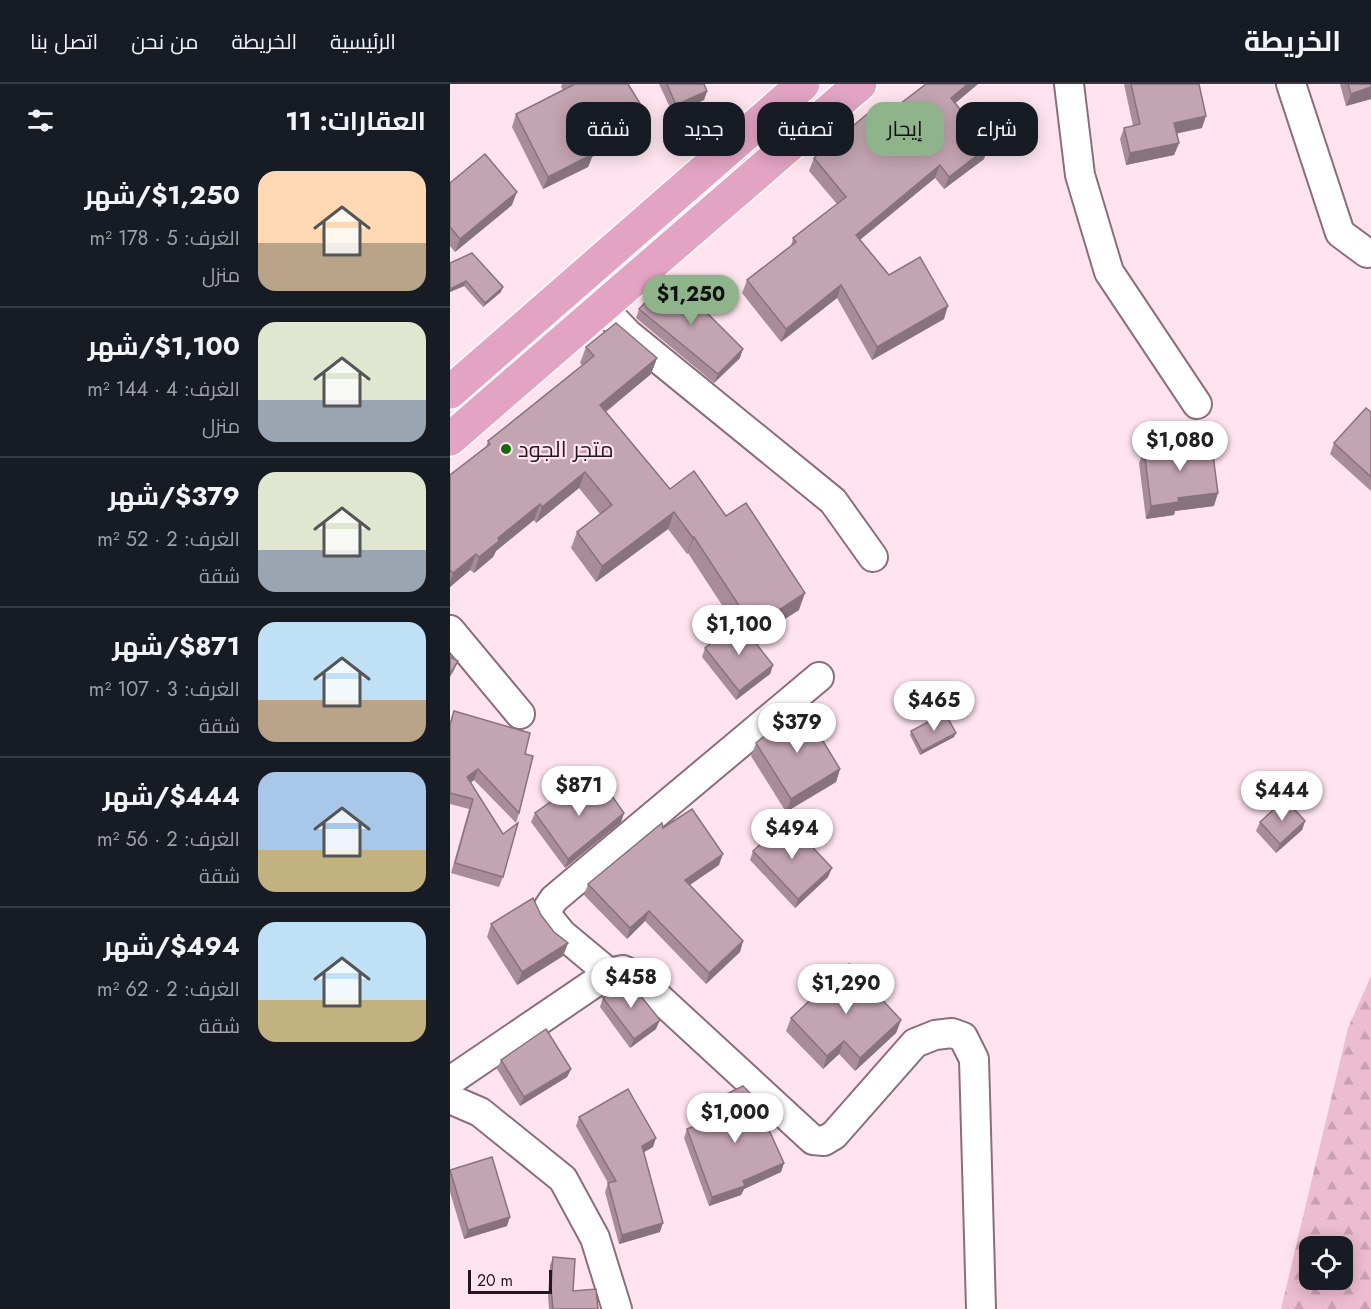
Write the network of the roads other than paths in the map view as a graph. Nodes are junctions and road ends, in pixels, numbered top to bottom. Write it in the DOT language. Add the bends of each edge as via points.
graph roads {
  1 [pos="803,84"];
  2 [pos="860,84"];
  3 [pos="1069,84"];
  4 [pos="1291,84"];
  5 [pos="1367,253"];
  6 [pos="602,307"];
  7 [pos="450,392"];
  8 [pos="1197,404"];
  9 [pos="450,438"];
  10 [pos="873,557"];
  11 [pos="450,630"];
  12 [pos="819,677"];
  13 [pos="520,714"];
  14 [pos="609,973"];
  15 [pos="450,1081"];
  16 [pos="450,1099"];
  17 [pos="617,1309"];
  18 [pos="981,1309"];
  1 -- 7 [label="main road"];
  2 -- 6 [label="main road"];
  3 -- 8 [label="street" via="1080,175 1109,272"];
  4 -- 5 [label="street" via="1340,233"];
  6 -- 9 [label="main road"];
  6 -- 10 [label="street" via="628,334 833,501"];
  11 -- 13 [label="street"];
  12 -- 14 [label="street" via="554,899 548,908 549,918 562,934"];
  14 -- 15 [label="street"];
  14 -- 18 [label="street" via="623,970 634,975 813,1140 824,1141 834,1135 915,1043 935,1035 952,1033 963,1037 974,1059"];
  16 -- 17 [label="street" via="480,1112 563,1179 595,1238"];
}
